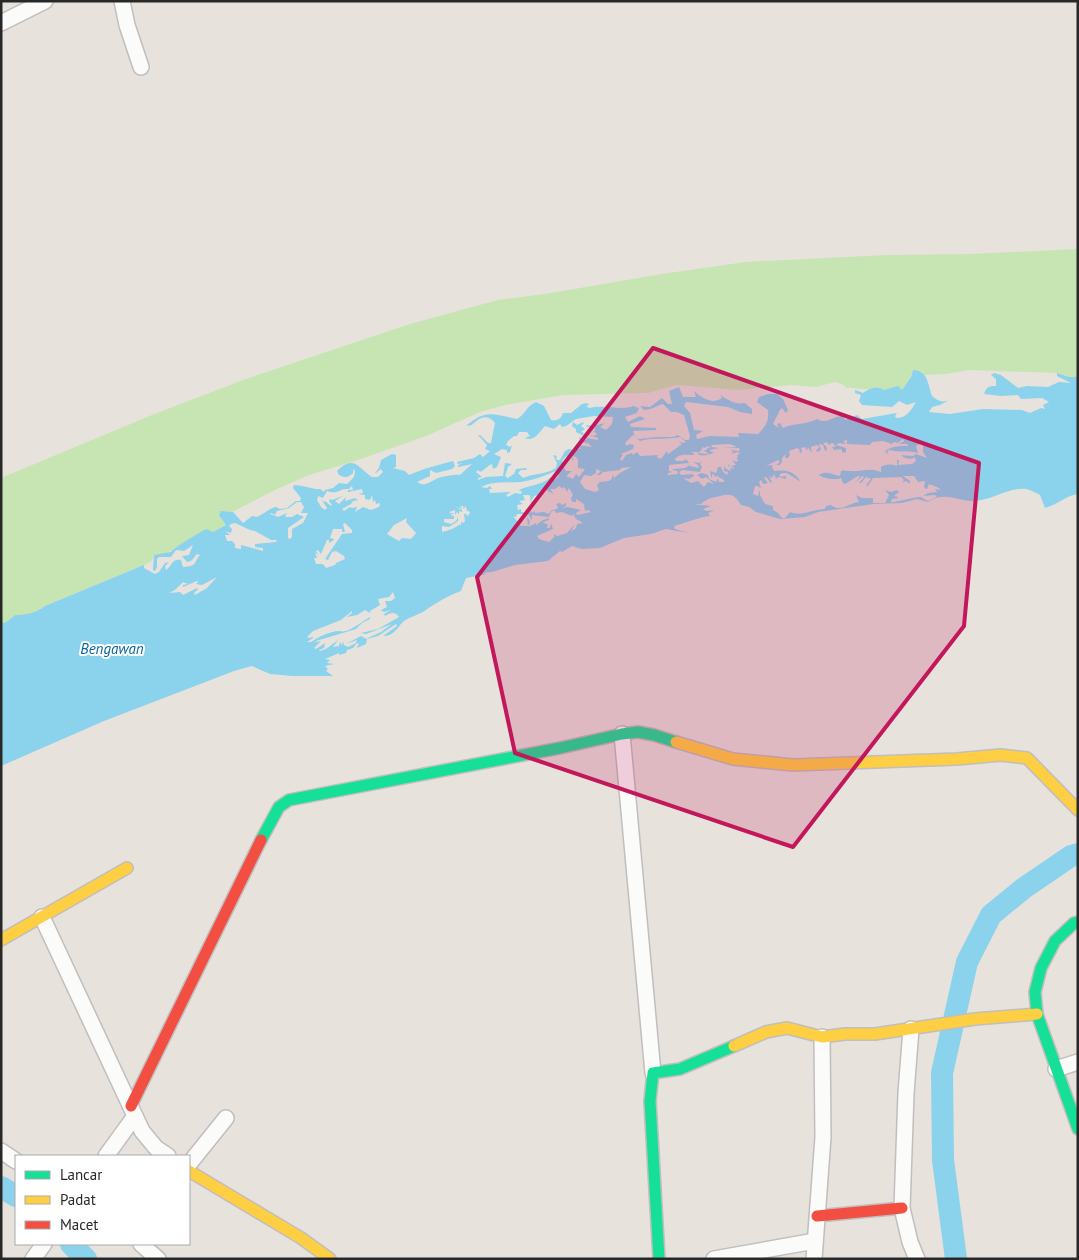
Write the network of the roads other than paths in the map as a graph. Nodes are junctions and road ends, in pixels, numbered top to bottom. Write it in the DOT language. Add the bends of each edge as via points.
graph roads {
  1 [pos="45,1"];
  2 [pos="122,1"];
  3 [pos="1,23"];
  4 [pos="141,67"];
  5 [pos="622,734"];
  6 [pos="1077,808"];
  7 [pos="126,868"];
  8 [pos="42,917"];
  9 [pos="1078,922"];
  10 [pos="1,940"];
  11 [pos="1037,1014"];
  12 [pos="911,1029"];
  13 [pos="822,1037"];
  14 [pos="1078,1062"];
  15 [pos="1056,1069"];
  16 [pos="653,1072"];
  17 [pos="133,1111"];
  18 [pos="226,1118"];
  19 [pos="1078,1129"];
  20 [pos="1,1151"];
  21 [pos="107,1155"];
  22 [pos="166,1155"];
  23 [pos="15,1159"];
  24 [pos="190,1163"];
  25 [pos="190,1172"];
  26 [pos="902,1208"];
  27 [pos="818,1216"];
  28 [pos="815,1241"];
  29 [pos="43,1245"];
  30 [pos="142,1245"];
  31 [pos="32,1259"];
  32 [pos="158,1259"];
  33 [pos="330,1259"];
  34 [pos="659,1259"];
  35 [pos="714,1259"];
  36 [pos="814,1259"];
  37 [pos="917,1259"];
  1 -- 3 [label="street"];
  2 -- 4 [label="street"];
  5 -- 6 [label="street" via="638,732 733,759 793,765 1017,756 1033,763"];
  5 -- 16 [label="street"];
  5 -- 17 [label="street" via="282,803 249,863"];
  7 -- 8 [label="street"];
  8 -- 10 [label="street"];
  8 -- 17 [label="street"];
  9 -- 11 [label="street" via="1055,941 1041,968 1035,992"];
  11 -- 12 [label="street"];
  11 -- 15 [label="street"];
  12 -- 13 [label="street"];
  12 -- 26 [label="street"];
  13 -- 16 [label="street" via="787,1028 766,1032 680,1069"];
  13 -- 27 [label="street" via="823,1137"];
  14 -- 15 [label="street"];
  15 -- 19 [label="street"];
  16 -- 34 [label="street" via="650,1101"];
  17 -- 21 [label="street"];
  17 -- 22 [label="street" via="142,1131"];
  18 -- 24 [label="street"];
  20 -- 23 [label="street"];
  25 -- 33 [label="street"];
  26 -- 27 [label="street"];
  26 -- 37 [label="street"];
  27 -- 28 [label="street"];
  28 -- 35 [label="street"];
  28 -- 36 [label="street"];
  29 -- 31 [label="street"];
  30 -- 32 [label="street"];
}
